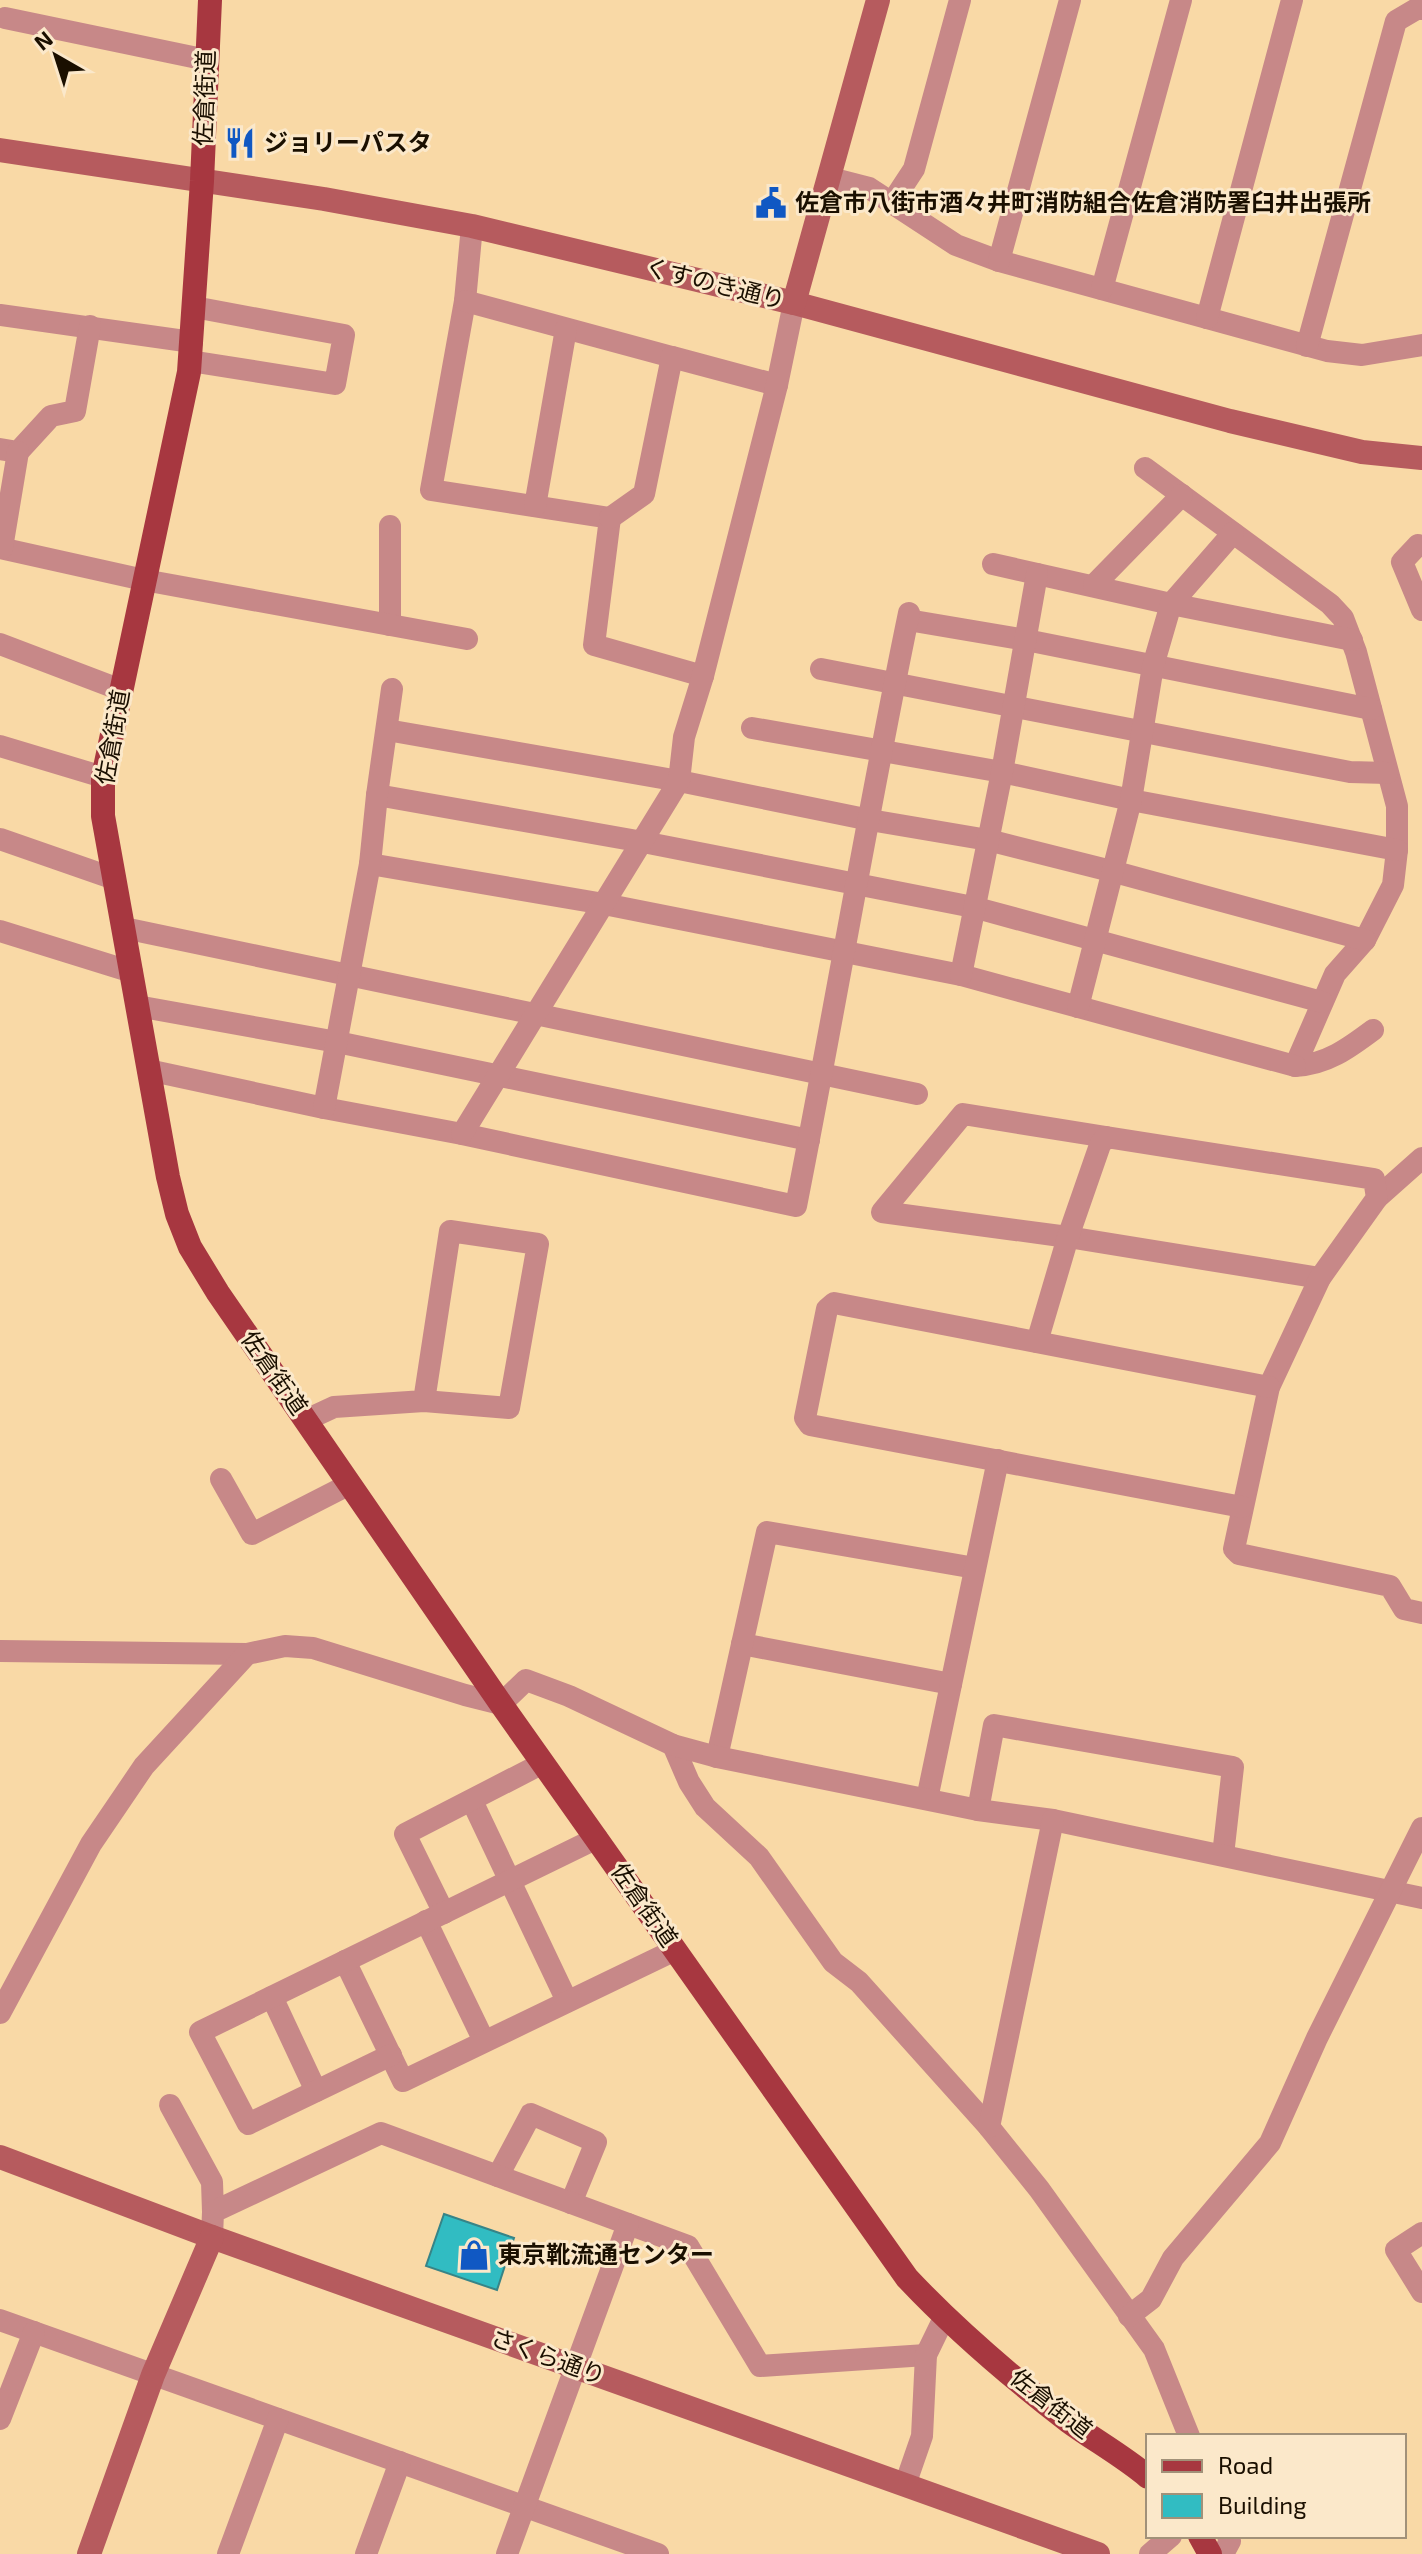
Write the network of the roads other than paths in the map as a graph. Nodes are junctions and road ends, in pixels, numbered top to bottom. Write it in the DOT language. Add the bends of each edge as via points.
graph roads {
  1 [pos="210,0"];
  2 [pos="878,0"];
  3 [pos="960,0"];
  4 [pos="1070,0"];
  5 [pos="1181,0"];
  6 [pos="1292,0"];
  7 [pos="1422,9"];
  8 [pos="5,18"];
  9 [pos="207,60"];
  10 [pos="0,150"];
  11 [pos="830,178"];
  12 [pos="202,181"];
  13 [pos="893,201"];
  14 [pos="472,226"];
  15 [pos="999,261"];
  16 [pos="1102,289"];
  17 [pos="465,301"];
  18 [pos="794,303"];
  19 [pos="194,307"];
  20 [pos="0,315"];
  21 [pos="1207,318"];
  22 [pos="90,326"];
  23 [pos="566,329"];
  24 [pos="1422,345"];
  25 [pos="1307,346"];
  26 [pos="191,352"];
  27 [pos="672,357"];
  28 [pos="777,385"];
  29 [pos="9,451"];
  30 [pos="1422,458"];
  31 [pos="1145,468"];
  32 [pos="1182,495"];
  33 [pos="535,506"];
  34 [pos="610,518"];
  35 [pos="390,526"];
  36 [pos="1233,533"];
  37 [pos="1422,546"];
  38 [pos="1,548"];
  39 [pos="993,564"];
  40 [pos="1037,574"];
  41 [pos="144,580"];
  42 [pos="1094,585"];
  43 [pos="1171,604"];
  44 [pos="1422,610"];
  45 [pos="390,625"];
  46 [pos="467,639"];
  47 [pos="1026,640"];
  48 [pos="1352,640"];
  49 [pos="0,644"];
  50 [pos="1153,666"];
  51 [pos="821,669"];
  52 [pos="703,676"];
  53 [pos="894,684"];
  54 [pos="392,689"];
  55 [pos="121,690"];
  56 [pos="1013,706"];
  57 [pos="1371,709"];
  58 [pos="752,728"];
  59 [pos="387,730"];
  60 [pos="1144,732"];
  61 [pos="0,746"];
  62 [pos="881,752"];
  63 [pos="1002,772"];
  64 [pos="1387,773"];
  65 [pos="103,777"];
  66 [pos="679,781"];
  67 [pos="377,795"];
  68 [pos="1131,800"];
  69 [pos="870,820"];
  70 [pos="0,839"];
  71 [pos="988,840"];
  72 [pos="643,842"];
  73 [pos="1397,850"];
  74 [pos="370,864"];
  75 [pos="1115,872"];
  76 [pos="115,879"];
  77 [pos="858,885"];
  78 [pos="604,904"];
  79 [pos="973,907"];
  80 [pos="124,928"];
  81 [pos="0,931"];
  82 [pos="1097,940"];
  83 [pos="1365,940"];
  84 [pos="844,952"];
  85 [pos="132,972"];
  86 [pos="350,975"];
  87 [pos="961,975"];
  88 [pos="1322,1002"];
  89 [pos="137,1006"];
  90 [pos="1078,1007"];
  91 [pos="535,1014"];
  92 [pos="1373,1030"];
  93 [pos="337,1042"];
  94 [pos="1295,1066"];
  95 [pos="148,1070"];
  96 [pos="820,1073"];
  97 [pos="496,1076"];
  98 [pos="917,1094"];
  99 [pos="324,1108"];
  100 [pos="462,1134"];
  101 [pos="1106,1137"];
  102 [pos="809,1140"];
  103 [pos="1422,1158"];
  104 [pos="1377,1198"];
  105 [pos="1068,1237"];
  106 [pos="1320,1278"];
  107 [pos="1037,1342"];
  108 [pos="1269,1387"];
  109 [pos="424,1401"];
  110 [pos="306,1420"];
  111 [pos="998,1460"];
  112 [pos="221,1479"];
  113 [pos="350,1484"];
  114 [pos="1242,1507"];
  115 [pos="975,1568"];
  116 [pos="1422,1613"];
  117 [pos="742,1644"];
  118 [pos="0,1651"];
  119 [pos="247,1654"];
  120 [pos="951,1684"];
  121 [pos="501,1704"];
  122 [pos="673,1745"];
  123 [pos="717,1757"];
  124 [pos="543,1763"];
  125 [pos="927,1799"];
  126 [pos="472,1801"];
  127 [pos="978,1810"];
  128 [pos="1053,1820"];
  129 [pos="1422,1828"];
  130 [pos="597,1838"];
  131 [pos="1223,1855"];
  132 [pos="509,1881"];
  133 [pos="1389,1892"];
  134 [pos="1422,1898"];
  135 [pos="435,1917"];
  136 [pos="675,1950"];
  137 [pos="345,1961"];
  138 [pos="272,1997"];
  139 [pos="567,2001"];
  140 [pos="0,2013"];
  141 [pos="484,2041"];
  142 [pos="391,2055"];
  143 [pos="316,2091"];
  144 [pos="170,2105"];
  145 [pos="989,2127"];
  146 [pos="0,2157"];
  147 [pos="498,2176"];
  148 [pos="571,2203"];
  149 [pos="213,2212"];
  150 [pos="628,2224"];
  151 [pos="1422,2233"];
  152 [pos="212,2237"];
  153 [pos="1422,2292"];
  154 [pos="1129,2316"];
  155 [pos="944,2318"];
  156 [pos="0,2320"];
  157 [pos="34,2332"];
  158 [pos="926,2355"];
  159 [pos="576,2367"];
  160 [pos="153,2375"];
  161 [pos="0,2419"];
  162 [pos="278,2419"];
  163 [pos="1188,2434"];
  164 [pos="400,2462"];
  165 [pos="1146,2476"];
  166 [pos="905,2485"];
  167 [pos="524,2507"];
  168 [pos="1169,2538"];
  169 [pos="644,2552"];
  170 [pos="89,2554"];
  171 [pos="228,2554"];
  172 [pos="366,2554"];
  173 [pos="507,2554"];
  174 [pos="1098,2554"];
  175 [pos="1150,2554"];
  1 -- 9 [label="main road, 佐倉街道"];
  2 -- 11 [label="street"];
  3 -- 13 [label="street" via="914,169"];
  4 -- 15 [label="street"];
  5 -- 16 [label="street"];
  6 -- 21 [label="street"];
  7 -- 25 [label="street" via="1396,21"];
  8 -- 9 [label="street"];
  9 -- 12 [label="main road, 佐倉街道"];
  10 -- 12 [label="street, くすのき通り"];
  11 -- 13 [label="street"];
  11 -- 18 [label="street"];
  12 -- 14 [label="street, くすのき通り"];
  12 -- 19 [label="main road, 佐倉街道"];
  13 -- 15 [label="street" via="956,245"];
  14 -- 17 [label="street"];
  14 -- 18 [label="street, くすのき通り"];
  15 -- 16 [label="street"];
  16 -- 21 [label="street"];
  17 -- 23 [label="street"];
  17 -- 33 [label="street" via="431,490"];
  18 -- 28 [label="street"];
  18 -- 30 [label="street, くすのき通り" via="1230,421 1362,452"];
  19 -- 26 [label="main road, 佐倉街道"];
  19 -- 26 [label="street" via="344,335 335,384"];
  20 -- 22 [label="street"];
  21 -- 25 [label="street"];
  22 -- 26 [label="street"];
  22 -- 29 [label="street" via="75,411 51,416"];
  23 -- 27 [label="street"];
  23 -- 33 [label="street"];
  24 -- 25 [label="street" via="1362,355"];
  26 -- 41 [label="main road, 佐倉街道"];
  27 -- 28 [label="street"];
  27 -- 34 [label="street" via="644,494"];
  28 -- 52 [label="street"];
  29 -- 38 [label="street"];
  31 -- 32 [label="street"];
  32 -- 36 [label="street"];
  32 -- 42 [label="street"];
  33 -- 34 [label="street"];
  34 -- 52 [label="street" via="594,645"];
  35 -- 45 [label="street"];
  36 -- 43 [label="street"];
  36 -- 48 [label="street" via="1330,604"];
  37 -- 44 [label="street" via="1402,562"];
  38 -- 41 [label="street"];
  39 -- 40 [label="street"];
  40 -- 42 [label="street"];
  40 -- 47 [label="street"];
  41 -- 45 [label="street"];
  41 -- 55 [label="main road, 佐倉街道"];
  42 -- 43 [label="street"];
  43 -- 48 [label="street"];
  43 -- 50 [label="street"];
  45 -- 46 [label="street"];
  47 -- 50 [label="street"];
  47 -- 53 [label="street" via="908,617"];
  47 -- 56 [label="street"];
  48 -- 57 [label="street"];
  49 -- 55 [label="street"];
  50 -- 57 [label="street"];
  50 -- 60 [label="street"];
  51 -- 53 [label="street"];
  52 -- 66 [label="street" via="684,737"];
  53 -- 56 [label="street"];
  53 -- 62 [label="street"];
  54 -- 59 [label="street"];
  55 -- 65 [label="main road, 佐倉街道"];
  56 -- 60 [label="street"];
  56 -- 63 [label="street"];
  57 -- 64 [label="street"];
  58 -- 62 [label="street"];
  59 -- 66 [label="street"];
  59 -- 67 [label="street"];
  60 -- 64 [label="street" via="1350,772"];
  60 -- 68 [label="street"];
  61 -- 65 [label="street"];
  62 -- 63 [label="street"];
  62 -- 69 [label="street"];
  63 -- 68 [label="street"];
  63 -- 71 [label="street"];
  64 -- 73 [label="street" via="1397,806"];
  65 -- 76 [label="main road, 佐倉街道" via="103,816"];
  66 -- 69 [label="street"];
  66 -- 72 [label="street"];
  67 -- 72 [label="street"];
  67 -- 74 [label="street"];
  68 -- 73 [label="street"];
  68 -- 75 [label="street"];
  69 -- 71 [label="street"];
  69 -- 77 [label="street"];
  70 -- 76 [label="street"];
  71 -- 75 [label="street"];
  71 -- 79 [label="street"];
  72 -- 77 [label="street"];
  72 -- 78 [label="street"];
  73 -- 83 [label="street" via="1393,885"];
  74 -- 78 [label="street"];
  74 -- 86 [label="street"];
  75 -- 82 [label="street"];
  75 -- 83 [label="street"];
  76 -- 80 [label="main road, 佐倉街道"];
  77 -- 79 [label="street"];
  77 -- 84 [label="street"];
  78 -- 84 [label="street"];
  78 -- 91 [label="street"];
  79 -- 82 [label="street"];
  79 -- 87 [label="street"];
  80 -- 85 [label="main road, 佐倉街道"];
  80 -- 86 [label="street"];
  81 -- 85 [label="street"];
  82 -- 88 [label="street"];
  82 -- 90 [label="street"];
  83 -- 88 [label="street" via="1335,974"];
  84 -- 87 [label="street"];
  84 -- 96 [label="street"];
  85 -- 89 [label="main road, 佐倉街道"];
  86 -- 91 [label="street"];
  86 -- 93 [label="street"];
  87 -- 90 [label="street"];
  88 -- 94 [label="street"];
  89 -- 93 [label="street"];
  89 -- 95 [label="main road, 佐倉街道"];
  90 -- 94 [label="street"];
  91 -- 96 [label="street"];
  91 -- 97 [label="street"];
  92 -- 94 [label="street" via="1315,1065"];
  93 -- 97 [label="street"];
  93 -- 99 [label="street"];
  95 -- 99 [label="street"];
  95 -- 110 [label="main road, 佐倉街道" via="168,1177 190,1247"];
  96 -- 98 [label="street"];
  96 -- 102 [label="street"];
  97 -- 100 [label="street"];
  97 -- 102 [label="street"];
  99 -- 100 [label="street"];
  100 -- 102 [label="street" via="796,1206"];
  101 -- 104 [label="street" via="1374,1179"];
  101 -- 105 [label="street"];
  101 -- 105 [label="street" via="963,1114 882,1212"];
  103 -- 104 [label="street"];
  104 -- 106 [label="street"];
  105 -- 106 [label="street"];
  105 -- 107 [label="street"];
  106 -- 108 [label="street"];
  107 -- 108 [label="street"];
  107 -- 111 [label="street" via="834,1303 827,1309 805,1418 810,1425"];
  108 -- 114 [label="street"];
  109 -- 109 [label="street" via="450,1231 538,1244 509,1408"];
  109 -- 110 [label="street" via="334,1407"];
  110 -- 113 [label="main road, 佐倉街道"];
  111 -- 114 [label="street"];
  111 -- 115 [label="street"];
  112 -- 113 [label="street" via="252,1534"];
  113 -- 121 [label="main road, 佐倉街道"];
  114 -- 116 [label="street" via="1234,1549 1239,1554 1390,1586 1404,1609"];
  115 -- 117 [label="street" via="767,1532"];
  115 -- 120 [label="street"];
  117 -- 120 [label="street"];
  117 -- 123 [label="street"];
  118 -- 119 [label="street"];
  119 -- 121 [label="street" via="285,1646 313,1648"];
  119 -- 140 [label="street" via="126,1792 91,1844"];
  120 -- 125 [label="street"];
  121 -- 122 [label="street" via="526,1680"];
  121 -- 124 [label="main road, 佐倉街道"];
  122 -- 123 [label="street"];
  122 -- 145 [label="street" via="705,1807 759,1857 833,1962 859,1982"];
  123 -- 125 [label="street"];
  124 -- 126 [label="street"];
  124 -- 130 [label="main road, 佐倉街道"];
  125 -- 127 [label="street"];
  126 -- 132 [label="street"];
  126 -- 135 [label="street" via="405,1834"];
  127 -- 128 [label="street"];
  127 -- 131 [label="street" via="994,1725 1233,1767"];
  128 -- 131 [label="street"];
  128 -- 145 [label="street"];
  129 -- 133 [label="street"];
  130 -- 132 [label="street"];
  130 -- 136 [label="main road, 佐倉街道"];
  131 -- 133 [label="street"];
  132 -- 135 [label="street"];
  132 -- 139 [label="street"];
  133 -- 134 [label="street"];
  133 -- 154 [label="street" via="1270,2143 1173,2258 1151,2299"];
  135 -- 137 [label="street"];
  135 -- 141 [label="street"];
  136 -- 139 [label="street"];
  136 -- 155 [label="main road, 佐倉街道" via="859,2213"];
  137 -- 138 [label="street"];
  137 -- 142 [label="street"];
  138 -- 143 [label="street"];
  138 -- 143 [label="street" via="200,2032 248,2124"];
  139 -- 141 [label="street"];
  141 -- 142 [label="street" via="403,2081"];
  142 -- 143 [label="street"];
  144 -- 149 [label="street" via="212,2182"];
  145 -- 154 [label="street"];
  146 -- 152 [label="street, さくら通り"];
  147 -- 148 [label="street"];
  147 -- 148 [label="street" via="531,2114 596,2142"];
  147 -- 149 [label="street" via="381,2133"];
  148 -- 150 [label="street"];
  149 -- 152 [label="street"];
  150 -- 158 [label="street" via="688,2246 760,2366"];
  150 -- 159 [label="street"];
  151 -- 153 [label="street" via="1396,2250"];
  152 -- 159 [label="street, さくら通り"];
  152 -- 160 [label="street"];
  154 -- 163 [label="street" via="1154,2349"];
  155 -- 158 [label="street"];
  155 -- 165 [label="main road, 佐倉街道" via="1069,2422"];
  156 -- 157 [label="street"];
  157 -- 160 [label="street"];
  157 -- 161 [label="street"];
  158 -- 166 [label="street" via="922,2436"];
  159 -- 166 [label="street, さくら通り"];
  159 -- 167 [label="street"];
  160 -- 162 [label="street"];
  160 -- 170 [label="street"];
  162 -- 164 [label="street"];
  162 -- 171 [label="street"];
  164 -- 167 [label="street"];
  164 -- 172 [label="street"];
  166 -- 174 [label="street, さくら通り"];
  167 -- 169 [label="street"];
  167 -- 173 [label="street"];
  168 -- 175 [label="street"];
}
